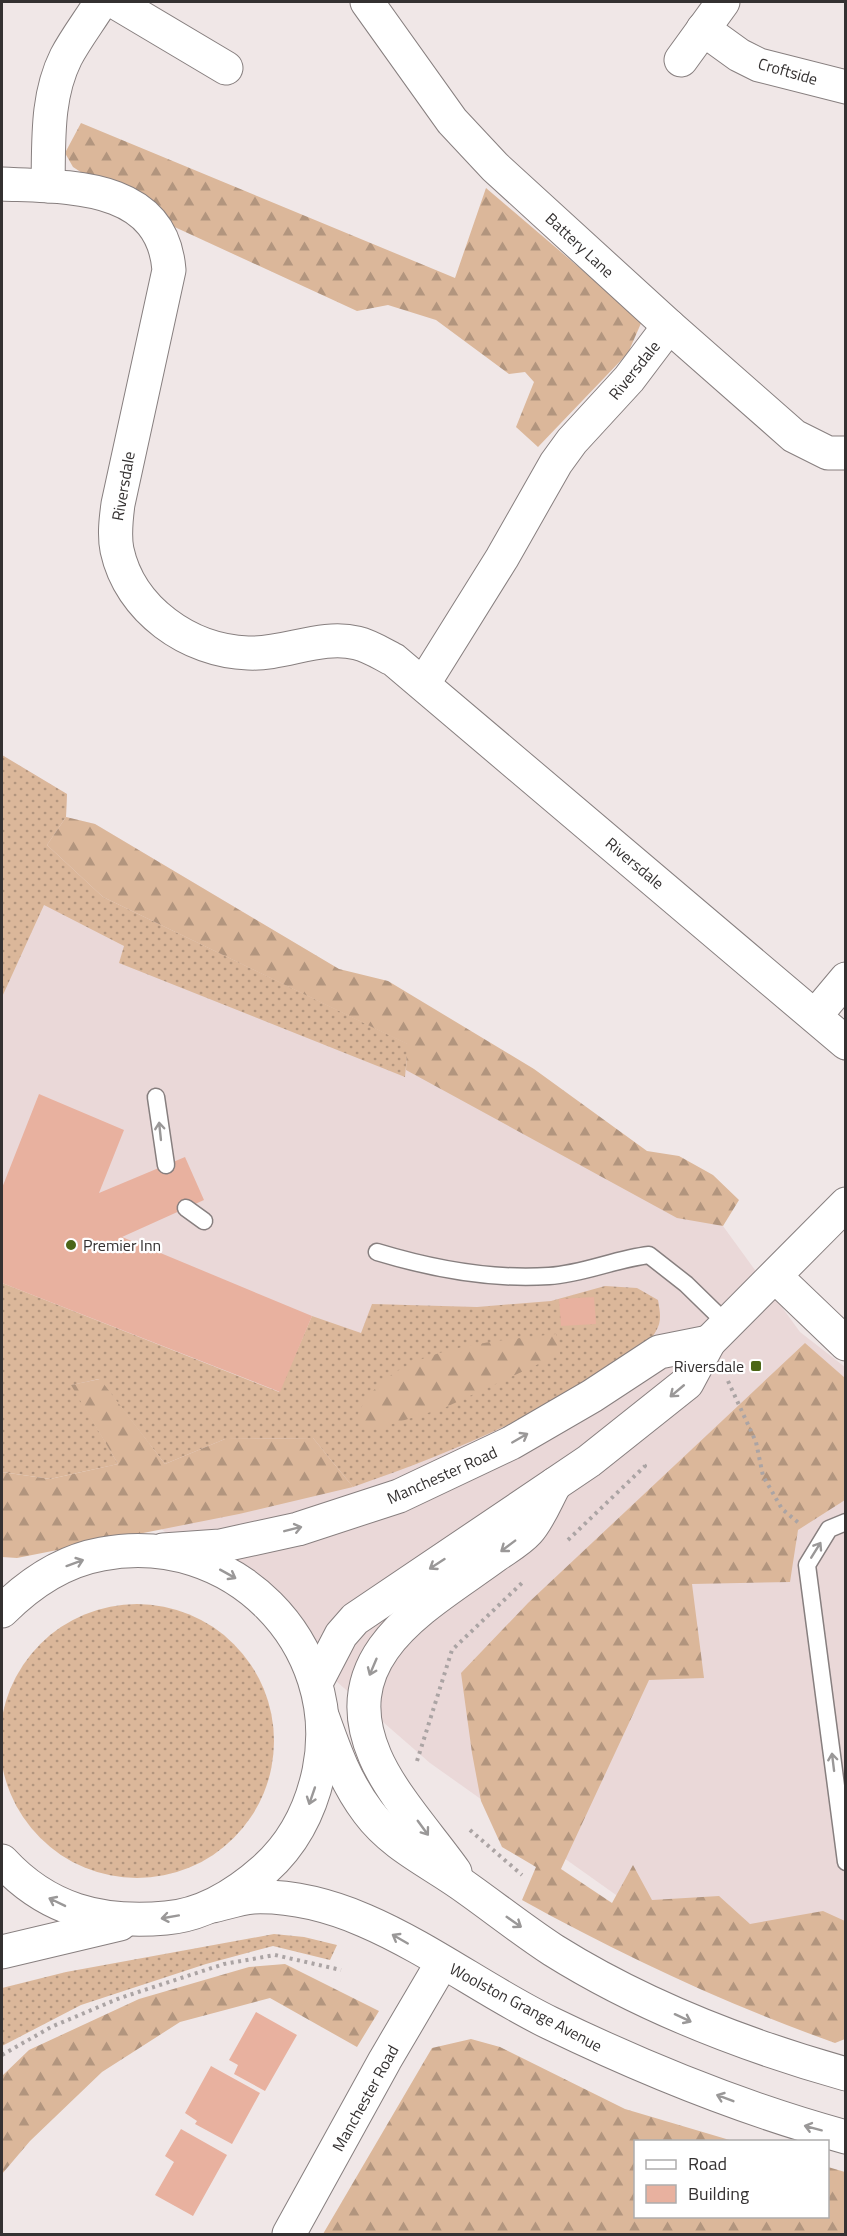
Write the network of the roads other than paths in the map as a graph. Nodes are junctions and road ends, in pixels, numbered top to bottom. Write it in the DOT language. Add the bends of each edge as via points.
graph roads {
  1 [pos="101,2"];
  2 [pos="115,2"];
  3 [pos="367,2"];
  4 [pos="723,2"];
  5 [pos="703,29"];
  6 [pos="681,60"];
  7 [pos="226,68"];
  8 [pos="846,87"];
  9 [pos="2,184"];
  10 [pos="48,186"];
  11 [pos="669,326"];
  12 [pos="837,453"];
  13 [pos="424,683"];
  14 [pos="846,979"];
  15 [pos="815,1016"];
  16 [pos="846,1043"];
  17 [pos="156,1096"];
  18 [pos="166,1165"];
  19 [pos="846,1204"];
  20 [pos="186,1208"];
  21 [pos="204,1221"];
  22 [pos="376,1252"];
  23 [pos="776,1277"];
  24 [pos="718,1333"];
  25 [pos="846,1344"];
  26 [pos="555,1484"];
  27 [pos="846,1522"];
  28 [pos="153,1551"];
  29 [pos="9,1597"];
  30 [pos="316,1683"];
  31 [pos="323,1718"];
  32 [pos="2,1861"];
  33 [pos="846,1862"];
  34 [pos="467,1888"];
  35 [pos="206,1908"];
  36 [pos="134,1921"];
  37 [pos="2,1952"];
  38 [pos="442,1963"];
  39 [pos="846,2074"];
  40 [pos="846,2137"];
  41 [pos="289,2235"];
  1 -- 10 [label="main road" via="58,77 50,120"];
  2 -- 7 [label="main road"];
  3 -- 11 [label="main road, Battery Lane" via="452,121 495,167"];
  4 -- 5 [label="main road"];
  5 -- 6 [label="main road"];
  5 -- 8 [label="main road, Croftside" via="759,65"];
  9 -- 10 [label="main road, Riversdale"];
  10 -- 13 [label="main road, Riversdale" via="99,193 138,209 152,220 168,249 169,270 115,528 124,569 147,606 172,628 201,645 249,654 323,642 355,642 394,660"];
  11 -- 12 [label="main road, Battery Lane" via="794,436"];
  11 -- 13 [label="main road, Riversdale" via="629,380 555,464"];
  13 -- 15 [label="main road, Riversdale"];
  14 -- 15 [label="main road"];
  15 -- 16 [label="main road, Riversdale"];
  18 -- 17 [label="lane, one-way"];
  19 -- 23 [label="main road"];
  20 -- 21 [label="lane"];
  22 -- 24 [label="lane" via="452,1272 550,1276 649,1255 673,1272"];
  23 -- 24 [label="main road"];
  23 -- 25 [label="main road"];
  24 -- 26 [label="main road, one-way" via="687,1383 622,1437"];
  28 -- 24 [label="main road, Manchester Road, one-way" via="220,1546 298,1528 399,1496 512,1443 659,1352"];
  26 -- 30 [label="main road, one-way" via="355,1619 341,1635"];
  26 -- 34 [label="main road, one-way" via="529,1531 408,1620 388,1640 366,1685 365,1707 375,1756"];
  33 -- 27 [label="lane, one-way" via="807,1565 829,1529"];
  29 -- 28 [label="main road, one-way" via="74,1562 103,1554"];
  28 -- 30 [label="main road, one-way" via="213,1566 256,1592 290,1630"];
  30 -- 31 [label="main road"];
  31 -- 34 [label="main road" via="346,1781 369,1814 399,1845"];
  31 -- 35 [label="main road, one-way" via="322,1757 315,1789 294,1836 277,1858 244,1887"];
  36 -- 32 [label="main road, one-way" via="107,1919 57,1903"];
  34 -- 39 [label="main road, one-way" via="554,1950 630,1993 722,2036"];
  35 -- 36 [label="main road, one-way" via="171,1918"];
  38 -- 35 [label="main road, Woolston Grange Avenue, one-way" via="336,1908 251,1897"];
  36 -- 37 [label="main road"];
  40 -- 38 [label="main road, Woolston Grange Avenue, one-way" via="780,2119 635,2063 547,2021"];
  38 -- 41 [label="main road, Manchester Road"];
}
